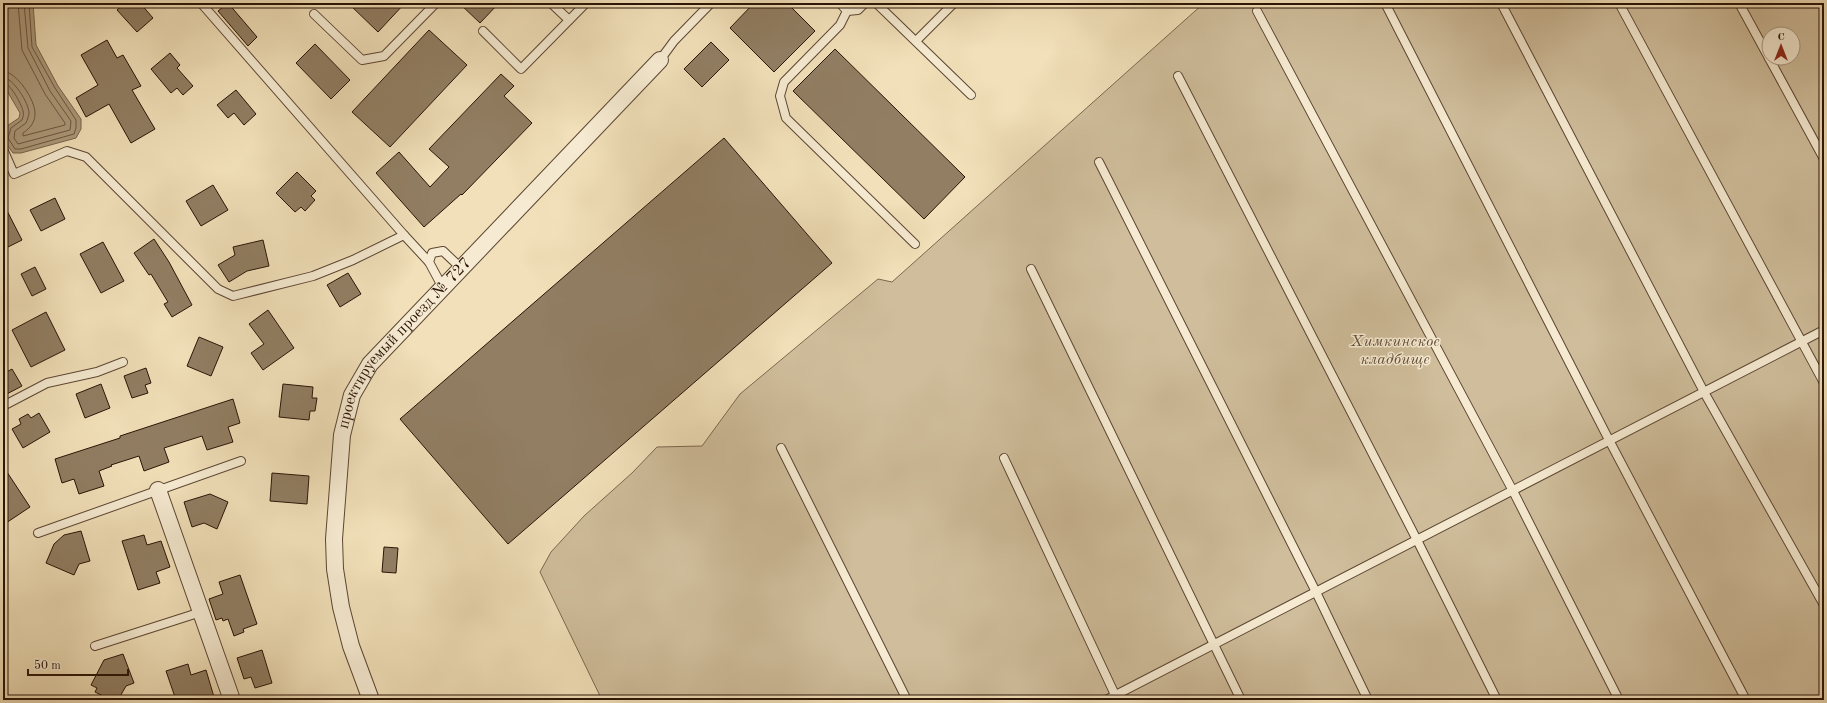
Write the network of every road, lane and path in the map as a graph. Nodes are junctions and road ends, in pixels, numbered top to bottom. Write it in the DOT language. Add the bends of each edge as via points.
graph roads {
  1 [pos="201,3"];
  2 [pos="436,3"];
  3 [pos="551,3"];
  4 [pos="586,3"];
  5 [pos="711,3"];
  6 [pos="840,3"];
  7 [pos="865,3"];
  8 [pos="876,3"];
  9 [pos="954,3"];
  10 [pos="1385,3"];
  11 [pos="1501,3"];
  12 [pos="1619,3"];
  13 [pos="1739,3"];
  14 [pos="848,11"];
  15 [pos="1257,11"];
  16 [pos="314,14"];
  17 [pos="569,20"];
  18 [pos="483,32"];
  19 [pos="916,42"];
  20 [pos="1761,43"];
  21 [pos="660,60"];
  22 [pos="1773,66"];
  23 [pos="1178,76"];
  24 [pos="971,95"];
  25 [pos="3,149"];
  26 [pos="1824,159"];
  27 [pos="1099,162"];
  28 [pos="404,235"];
  29 [pos="915,244"];
  30 [pos="428,262"];
  31 [pos="462,269"];
  32 [pos="1031,270"];
  33 [pos="443,288"];
  34 [pos="1824,330"];
  35 [pos="1802,341"];
  36 [pos="123,362"];
  37 [pos="1824,383"];
  38 [pos="1704,392"];
  39 [pos="3,406"];
  40 [pos="1610,440"];
  41 [pos="781,448"];
  42 [pos="1004,458"];
  43 [pos="241,461"];
  44 [pos="158,490"];
  45 [pos="1513,490"];
  46 [pos="38,533"];
  47 [pos="1417,540"];
  48 [pos="1316,592"];
  49 [pos="1824,605"];
  50 [pos="201,612"];
  51 [pos="1214,644"];
  52 [pos="94,646"];
  53 [pos="1117,698"];
  54 [pos="232,700"];
  55 [pos="371,700"];
  56 [pos="907,700"];
  57 [pos="1106,700"];
  58 [pos="1241,700"];
  59 [pos="1368,700"];
  60 [pos="1497,700"];
  61 [pos="1619,700"];
  62 [pos="1746,700"];
  1 -- 28 [label="lane"];
  2 -- 16 [label="lane" via="384,56 362,60"];
  3 -- 17 [label="lane"];
  4 -- 17 [label="lane"];
  5 -- 21 [label="lane"];
  6 -- 14 [label="lane"];
  7 -- 14 [label="lane" via="858,10"];
  8 -- 19 [label="lane"];
  9 -- 19 [label="lane"];
  10 -- 40 [label="lane"];
  11 -- 38 [label="lane"];
  12 -- 35 [label="lane"];
  13 -- 20 [label="lane"];
  14 -- 29 [label="lane" via="840,25 784,82 780,96 786,118"];
  15 -- 45 [label="lane"];
  17 -- 18 [label="lane" via="522,69"];
  19 -- 24 [label="lane"];
  21 -- 31 [label="street, проектируемый проезд № 727"];
  22 -- 26 [label="lane"];
  23 -- 47 [label="lane"];
  25 -- 28 [label="lane" via="14,174 67,151 86,157 218,290 233,296 313,276"];
  27 -- 48 [label="lane"];
  28 -- 30 [label="lane"];
  30 -- 31 [label="lane" via="432,253 442,251"];
  30 -- 33 [label="lane"];
  31 -- 33 [label="street, проектируемый проезд № 727"];
  32 -- 51 [label="lane"];
  33 -- 55 [label="street, проектируемый проезд № 727" via="370,364 352,395 342,435 334,539 336,569 351,646"];
  34 -- 35 [label="lane"];
  35 -- 37 [label="lane"];
  35 -- 38 [label="lane"];
  36 -- 39 [label="lane" via="96,372 47,383"];
  38 -- 40 [label="lane"];
  38 -- 49 [label="lane"];
  40 -- 45 [label="lane"];
  40 -- 62 [label="lane"];
  41 -- 56 [label="lane"];
  42 -- 53 [label="lane"];
  43 -- 44 [label="lane"];
  44 -- 46 [label="lane"];
  44 -- 50 [label="street"];
  45 -- 47 [label="lane"];
  45 -- 61 [label="lane"];
  47 -- 48 [label="lane"];
  47 -- 60 [label="lane"];
  48 -- 51 [label="lane"];
  48 -- 59 [label="lane"];
  50 -- 52 [label="lane"];
  50 -- 54 [label="street"];
  51 -- 53 [label="lane"];
  51 -- 58 [label="lane"];
  53 -- 57 [label="lane"];
}
